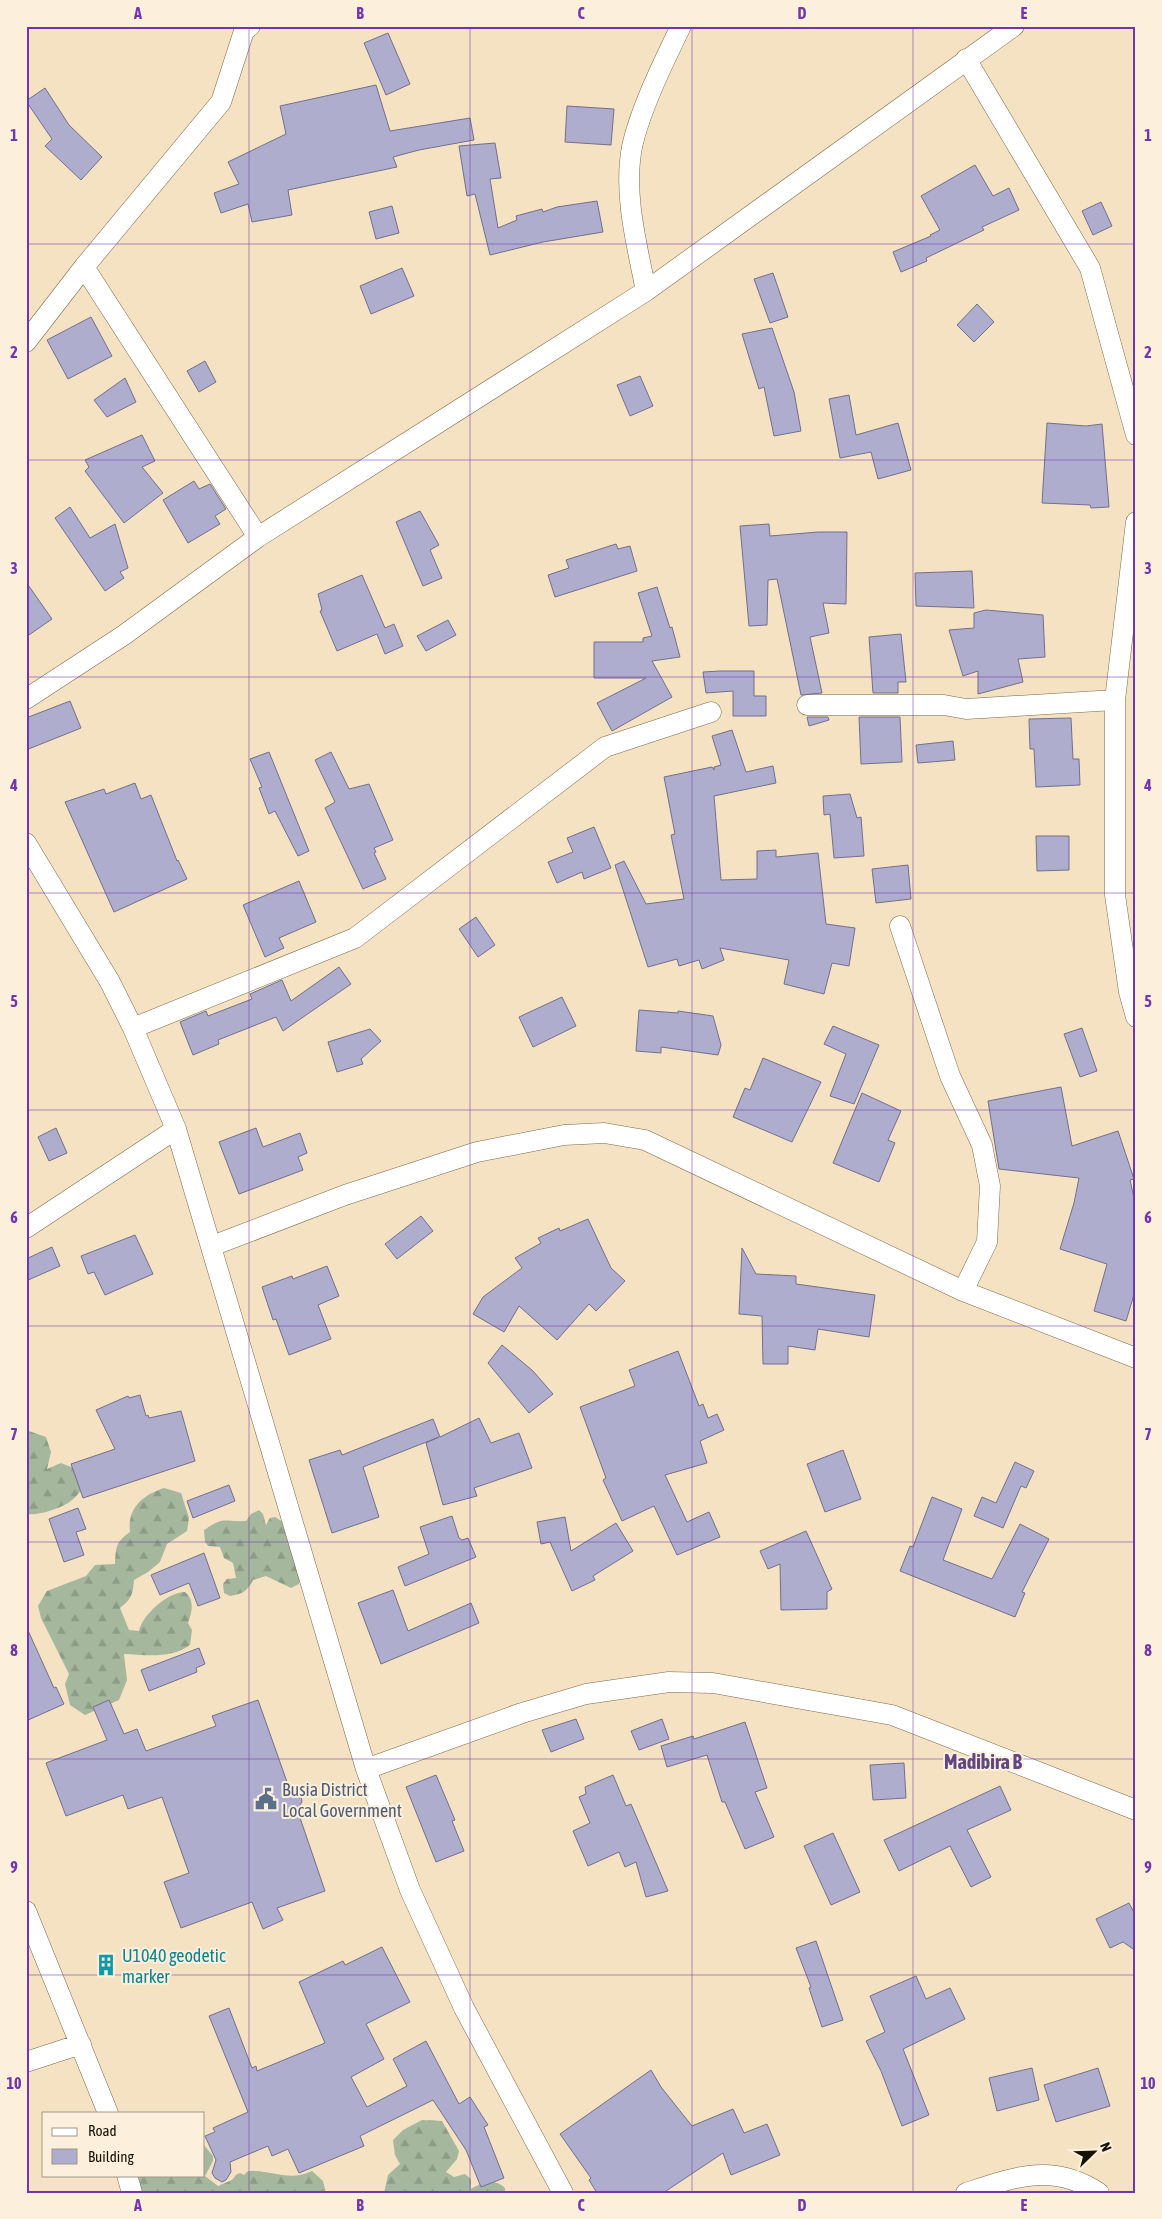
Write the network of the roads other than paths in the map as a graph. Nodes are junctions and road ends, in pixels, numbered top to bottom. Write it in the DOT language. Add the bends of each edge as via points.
graph roads {
  1 [pos="250,26"];
  2 [pos="680,26"];
  3 [pos="1014,26"];
  4 [pos="966,59"];
  5 [pos="84,267"];
  6 [pos="646,291"];
  7 [pos="26,342"];
  8 [pos="1128,371"];
  9 [pos="1136,435"];
  10 [pos="1136,522"];
  11 [pos="258,537"];
  12 [pos="26,699"];
  13 [pos="1115,700"];
  14 [pos="807,705"];
  15 [pos="711,712"];
  16 [pos="26,843"];
  17 [pos="900,926"];
  18 [pos="1136,1017"];
  19 [pos="133,1028"];
  20 [pos="176,1129"];
  21 [pos="26,1228"];
  22 [pos="212,1246"];
  23 [pos="963,1291"];
  24 [pos="1136,1358"];
  25 [pos="366,1769"];
  26 [pos="1136,1810"];
  27 [pos="26,1911"];
  28 [pos="81,2044"];
  29 [pos="26,2062"];
  30 [pos="108,2112"];
  31 [pos="127,2176"];
  32 [pos="132,2193"];
  33 [pos="563,2193"];
  34 [pos="966,2193"];
  35 [pos="1099,2193"];
  1 -- 5 [label="street" via="244,31 221,102"];
  2 -- 6 [label="street" via="646,104 632,147 632,219"];
  3 -- 4 [label="street"];
  4 -- 6 [label="street"];
  4 -- 8 [label="street" via="1090,268"];
  5 -- 7 [label="street"];
  5 -- 11 [label="street"];
  6 -- 11 [label="street"];
  8 -- 9 [label="street"];
  10 -- 13 [label="street"];
  11 -- 12 [label="street" via="124,635"];
  13 -- 14 [label="street" via="966,709 944,705"];
  13 -- 18 [label="street" via="1115,895 1129,992"];
  15 -- 19 [label="street" via="605,747 355,938"];
  16 -- 19 [label="street" via="110,982"];
  17 -- 23 [label="street" via="950,1076 982,1145 990,1186 987,1242"];
  19 -- 20 [label="street"];
  20 -- 21 [label="street"];
  20 -- 22 [label="street"];
  22 -- 23 [label="street" via="345,1195 477,1152 564,1135 604,1133 645,1140"];
  22 -- 25 [label="street"];
  23 -- 24 [label="street"];
  25 -- 26 [label="street" via="522,1712 586,1694 669,1682 713,1683 892,1716"];
  25 -- 33 [label="street" via="410,1890 460,1999"];
  27 -- 28 [label="street"];
  28 -- 29 [label="street"];
  28 -- 30 [label="street"];
  31 -- 32 [label="street"];
  34 -- 35 [label="street" via="1030,2175 1057,2176 1083,2182"];
}
